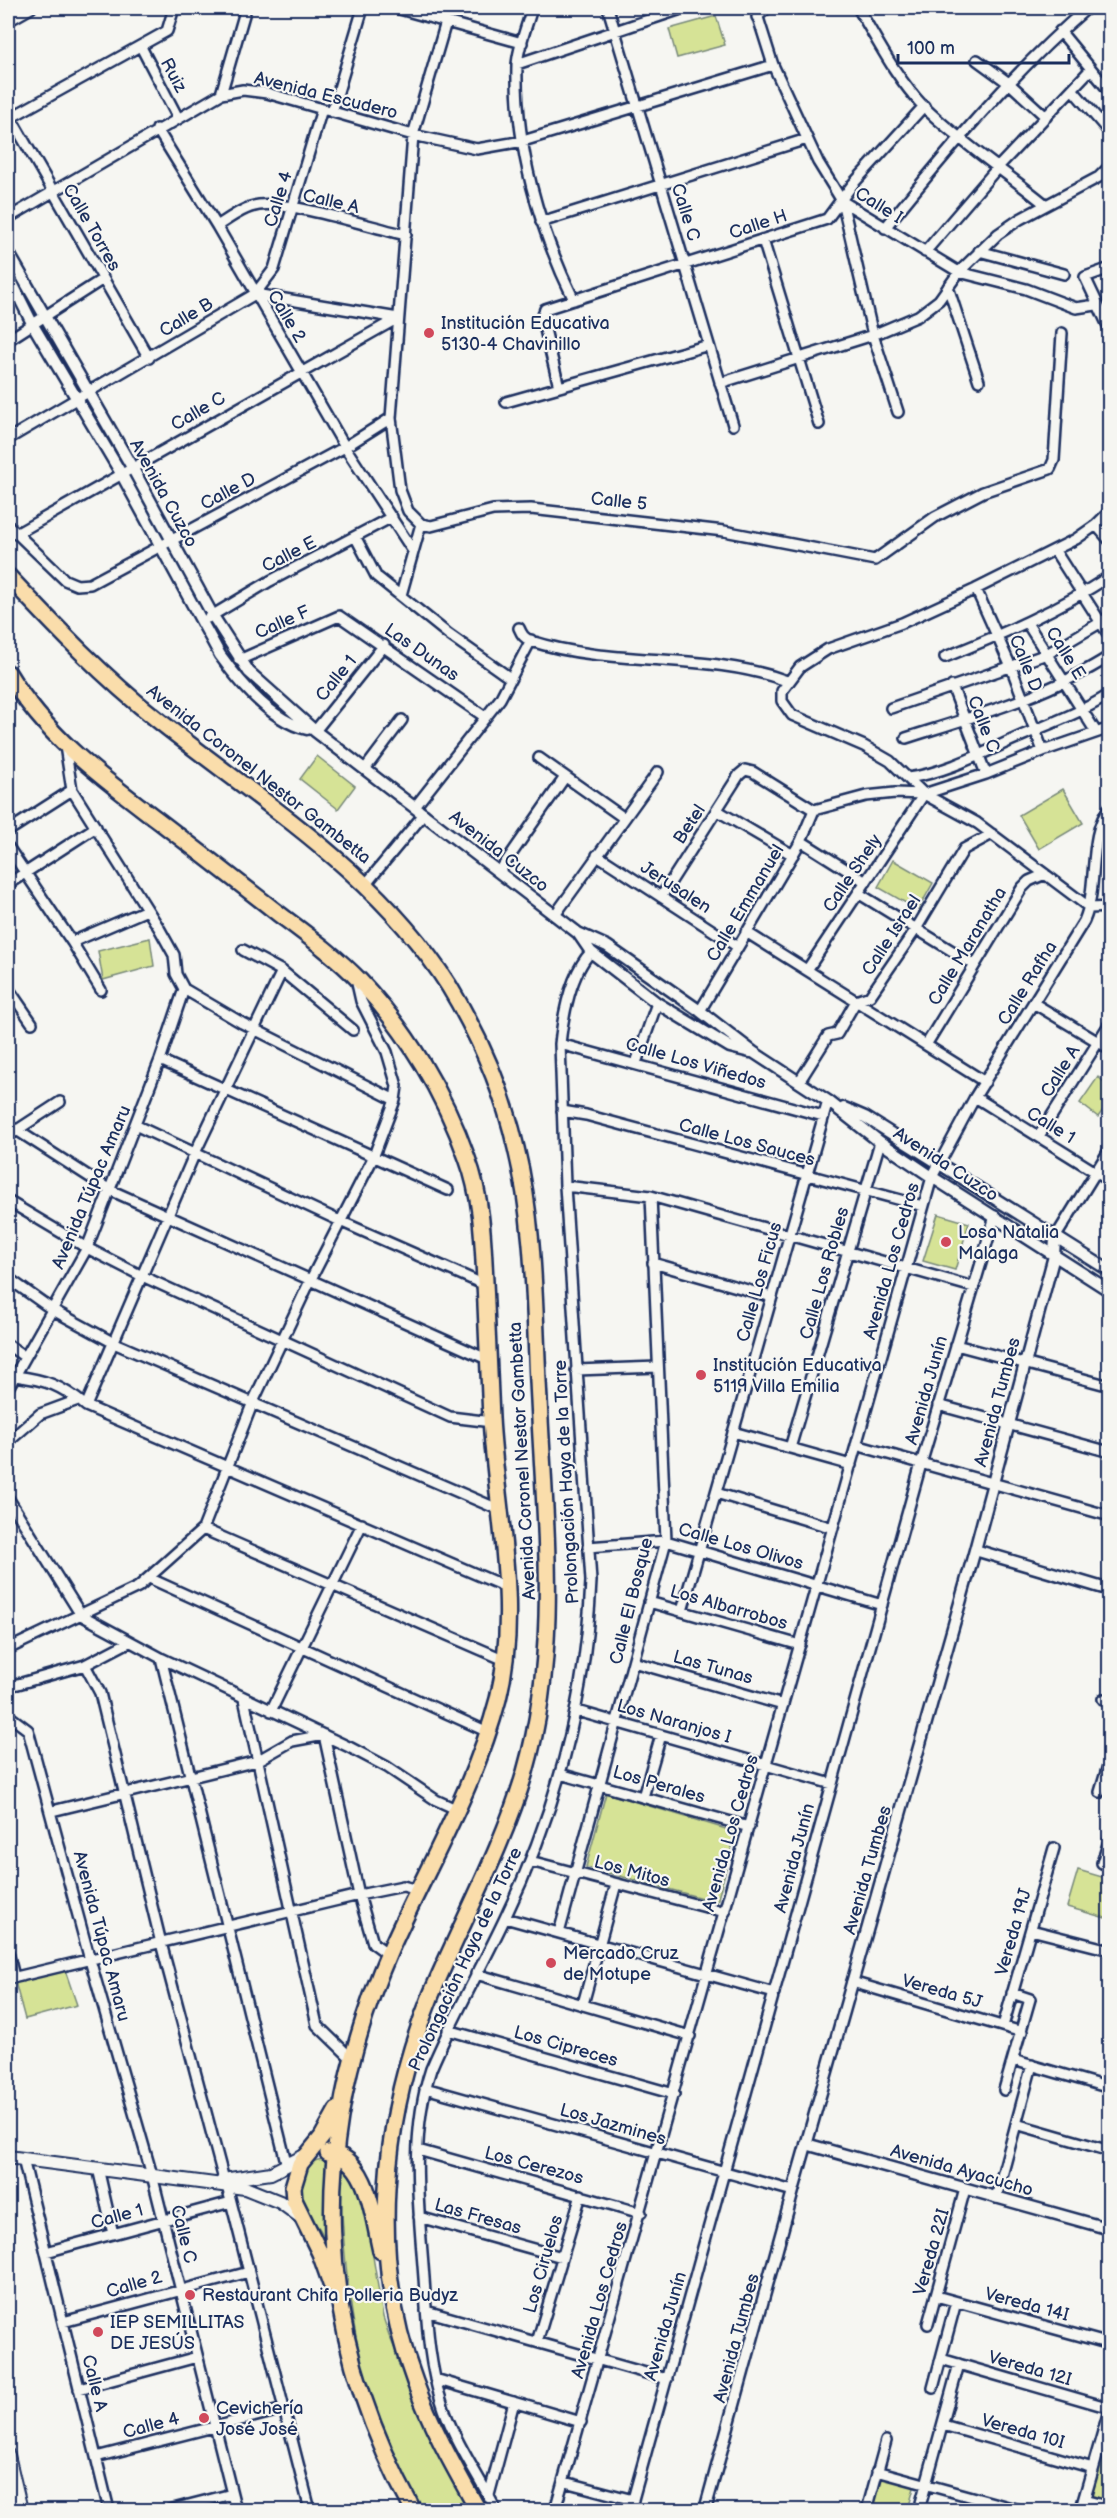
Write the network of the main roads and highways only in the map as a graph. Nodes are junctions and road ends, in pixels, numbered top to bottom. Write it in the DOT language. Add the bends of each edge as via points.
graph roads {
  1 [pos="8,576"];
  2 [pos="8,673"];
  3 [pos="342,2096"];
  4 [pos="335,2153"];
  5 [pos="307,2155"];
  6 [pos="8,2157"];
  7 [pos="225,2183"];
  8 [pos="305,2221"];
  9 [pos="391,2289"];
  10 [pos="340,2313"];
  11 [pos="8,2455"];
  12 [pos="456,2469"];
  13 [pos="10,2477"];
  14 [pos="490,2503"];
  15 [pos="21,2511"];
  16 [pos="413,2511"];
  17 [pos="478,2511"];
  1 -- 9 [label="highway, Avenida Coronel Nestor Gambetta" via="71,644 126,693 315,840 366,884 417,941 464,1012 490,1067 516,1147 532,1255 549,1587 543,1684 525,1772 511,1814 431,1997 400,2093 388,2162 386,2221"];
  2 -- 3 [label="highway, Avenida Coronel Nestor Gambetta" via="26,703 64,746 355,976 402,1033 430,1077 470,1164 480,1204 506,1587 505,1660 488,1732 458,1810 388,1954 351,2058"];
  3 -- 4 [label="highway, Avenida Coronel Nestor Gambetta"];
  3 -- 5 [label="highway" via="334,2118"];
  4 -- 5 [label="highway"];
  4 -- 9 [label="highway" via="358,2170"];
  4 -- 10 [label="highway, Avenida Coronel Nestor Gambetta" via="333,2236"];
  5 -- 7 [label="main road" via="256,2177"];
  5 -- 8 [label="highway" via="293,2187 294,2200"];
  6 -- 7 [label="main road"];
  7 -- 8 [label="main road" via="280,2202"];
  8 -- 10 [label="highway"];
  9 -- 12 [label="highway, Avenida Coronel Nestor Gambetta" via="395,2319 415,2383"];
  10 -- 16 [label="highway, Avenida Coronel Nestor Gambetta" via="365,2406 394,2477"];
  11 -- 13 [label="main road"];
  12 -- 14 [label="highway"];
  12 -- 17 [label="highway, Avenida Coronel Nestor Gambetta"];
  13 -- 15 [label="main road"];
}
